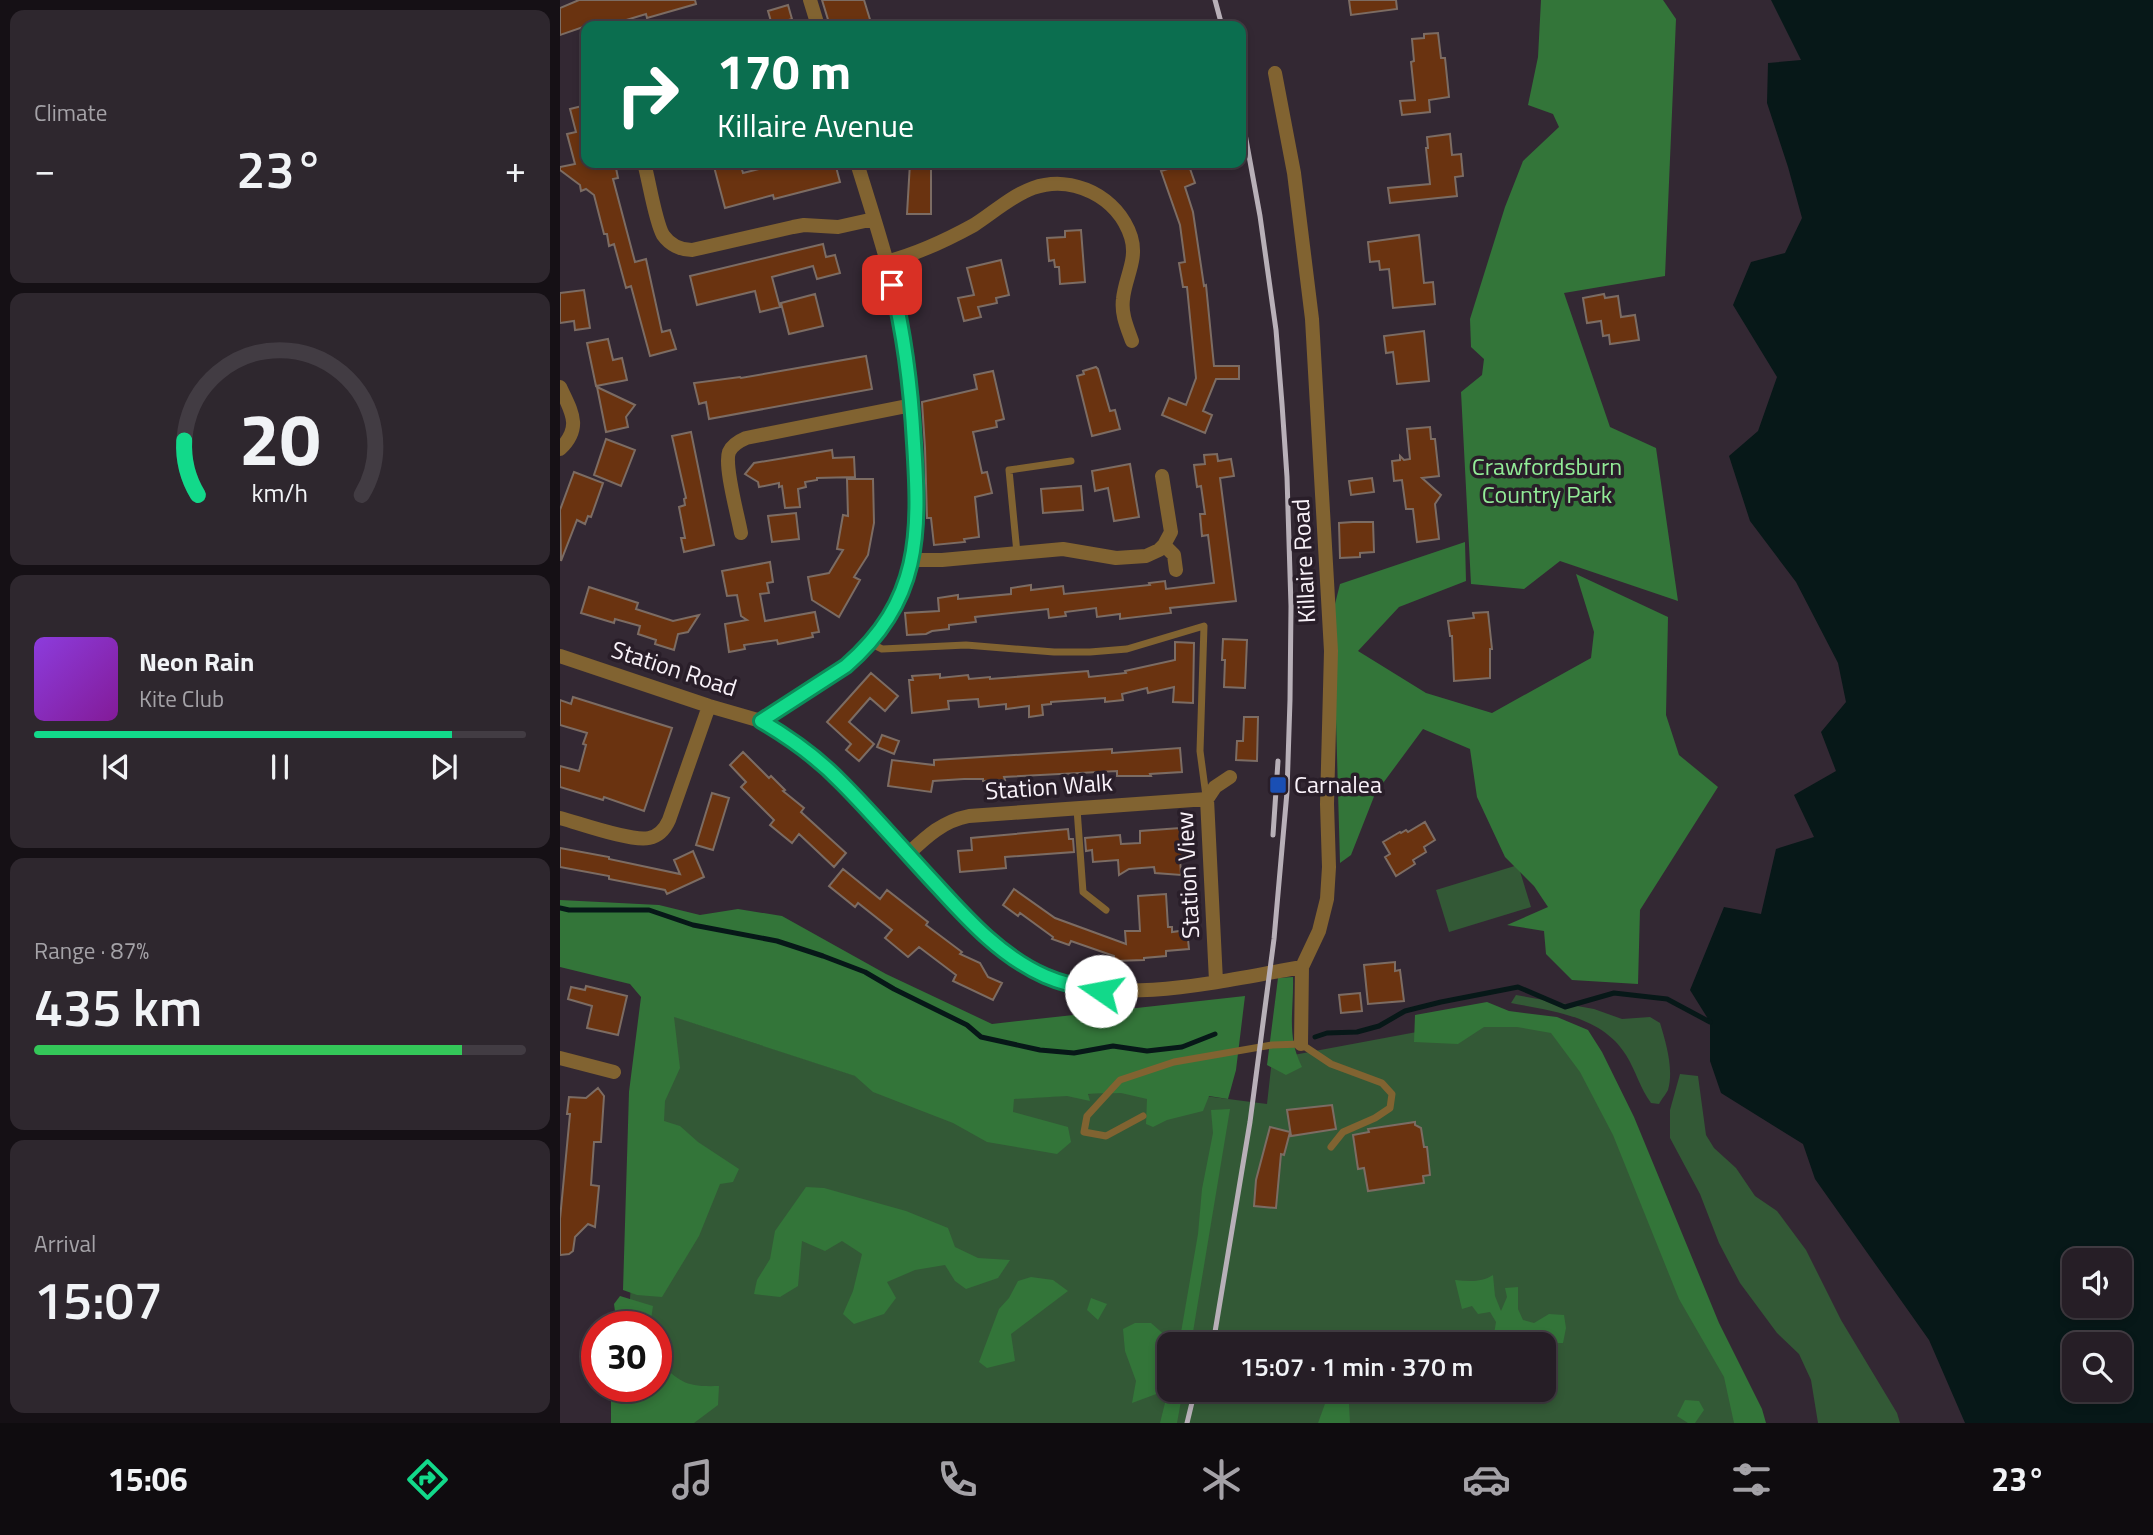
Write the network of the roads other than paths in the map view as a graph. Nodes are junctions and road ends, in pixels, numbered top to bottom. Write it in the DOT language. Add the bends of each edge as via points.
graph roads {
  1 [pos="810,0"];
  2 [pos="816,21"];
  3 [pos="1275,73"];
  4 [pos="645,168"];
  5 [pos="859,168"];
  6 [pos="874,219"];
  7 [pos="886,262"];
  8 [pos="1132,341"];
  9 [pos="560,387"];
  10 [pos="912,405"];
  11 [pos="560,449"];
  12 [pos="1071,461"];
  13 [pos="1162,476"];
  14 [pos="741,533"];
  15 [pos="1164,545"];
  16 [pos="1017,554"];
  17 [pos="912,560"];
  18 [pos="1176,570"];
  19 [pos="869,643"];
  20 [pos="560,656"];
  21 [pos="709,706"];
  22 [pos="761,721"];
  23 [pos="1230,777"];
  24 [pos="1207,799"];
  25 [pos="1077,808"];
  26 [pos="560,818"];
  27 [pos="908,854"];
  28 [pos="1106,910"];
  29 [pos="1302,967"];
  30 [pos="1216,981"];
  31 [pos="1301,1044"];
  32 [pos="560,1058"];
  33 [pos="614,1072"];
  34 [pos="1143,1116"];
  35 [pos="1331,1147"];
  1 -- 2 [label="street"];
  3 -- 29 [label="street, Killaire Road" via="1294,173 1312,319 1331,651 1327,899 1319,931"];
  4 -- 6 [label="street" via="663,235 680,248 692,250 804,225 838,228"];
  5 -- 6 [label="street"];
  6 -- 7 [label="street"];
  7 -- 8 [label="street" via="926,249 1031,189 1054,184 1078,186 1111,205 1132,238 1134,261 1122,313"];
  7 -- 10 [label="street" via="903,331"];
  9 -- 11 [label="street" via="574,424"];
  10 -- 14 [label="street" via="736,443 727,464"];
  10 -- 17 [label="street" via="917,490"];
  12 -- 16 [label="lane" via="1009,470"];
  13 -- 15 [label="street" via="1171,532"];
  15 -- 16 [label="street" via="1153,554 1138,557 1063,550"];
  15 -- 18 [label="street" via="1174,555"];
  16 -- 17 [label="street"];
  17 -- 19 [label="street" via="891,612"];
  19 -- 22 [label="street" via="846,666"];
  19 -- 24 [label="lane" via="882,649 966,645 1090,652 1126,649 1204,626 1200,751"];
  20 -- 21 [label="street, Station Road"];
  21 -- 22 [label="street, Station Road"];
  21 -- 26 [label="street" via="661,832 640,839"];
  22 -- 27 [label="street, Station Road" via="796,743 839,780"];
  23 -- 24 [label="street, Station View"];
  24 -- 25 [label="street, Station Walk"];
  24 -- 30 [label="street, Station View"];
  25 -- 27 [label="street, Station Walk" via="960,818 937,828"];
  25 -- 28 [label="lane" via="1083,892"];
  27 -- 30 [label="street, Station Road" via="981,932 1045,976 1082,988 1120,992"];
  29 -- 30 [label="street, Station Road"];
  29 -- 31 [label="street, Killaire Road"];
  31 -- 34 [label="lane" via="1240,1049 1174,1062 1120,1080 1087,1116 1084,1132 1106,1136"];
  31 -- 35 [label="lane" via="1331,1064 1382,1083 1392,1094 1390,1108 1343,1132"];
  32 -- 33 [label="street"];
}
